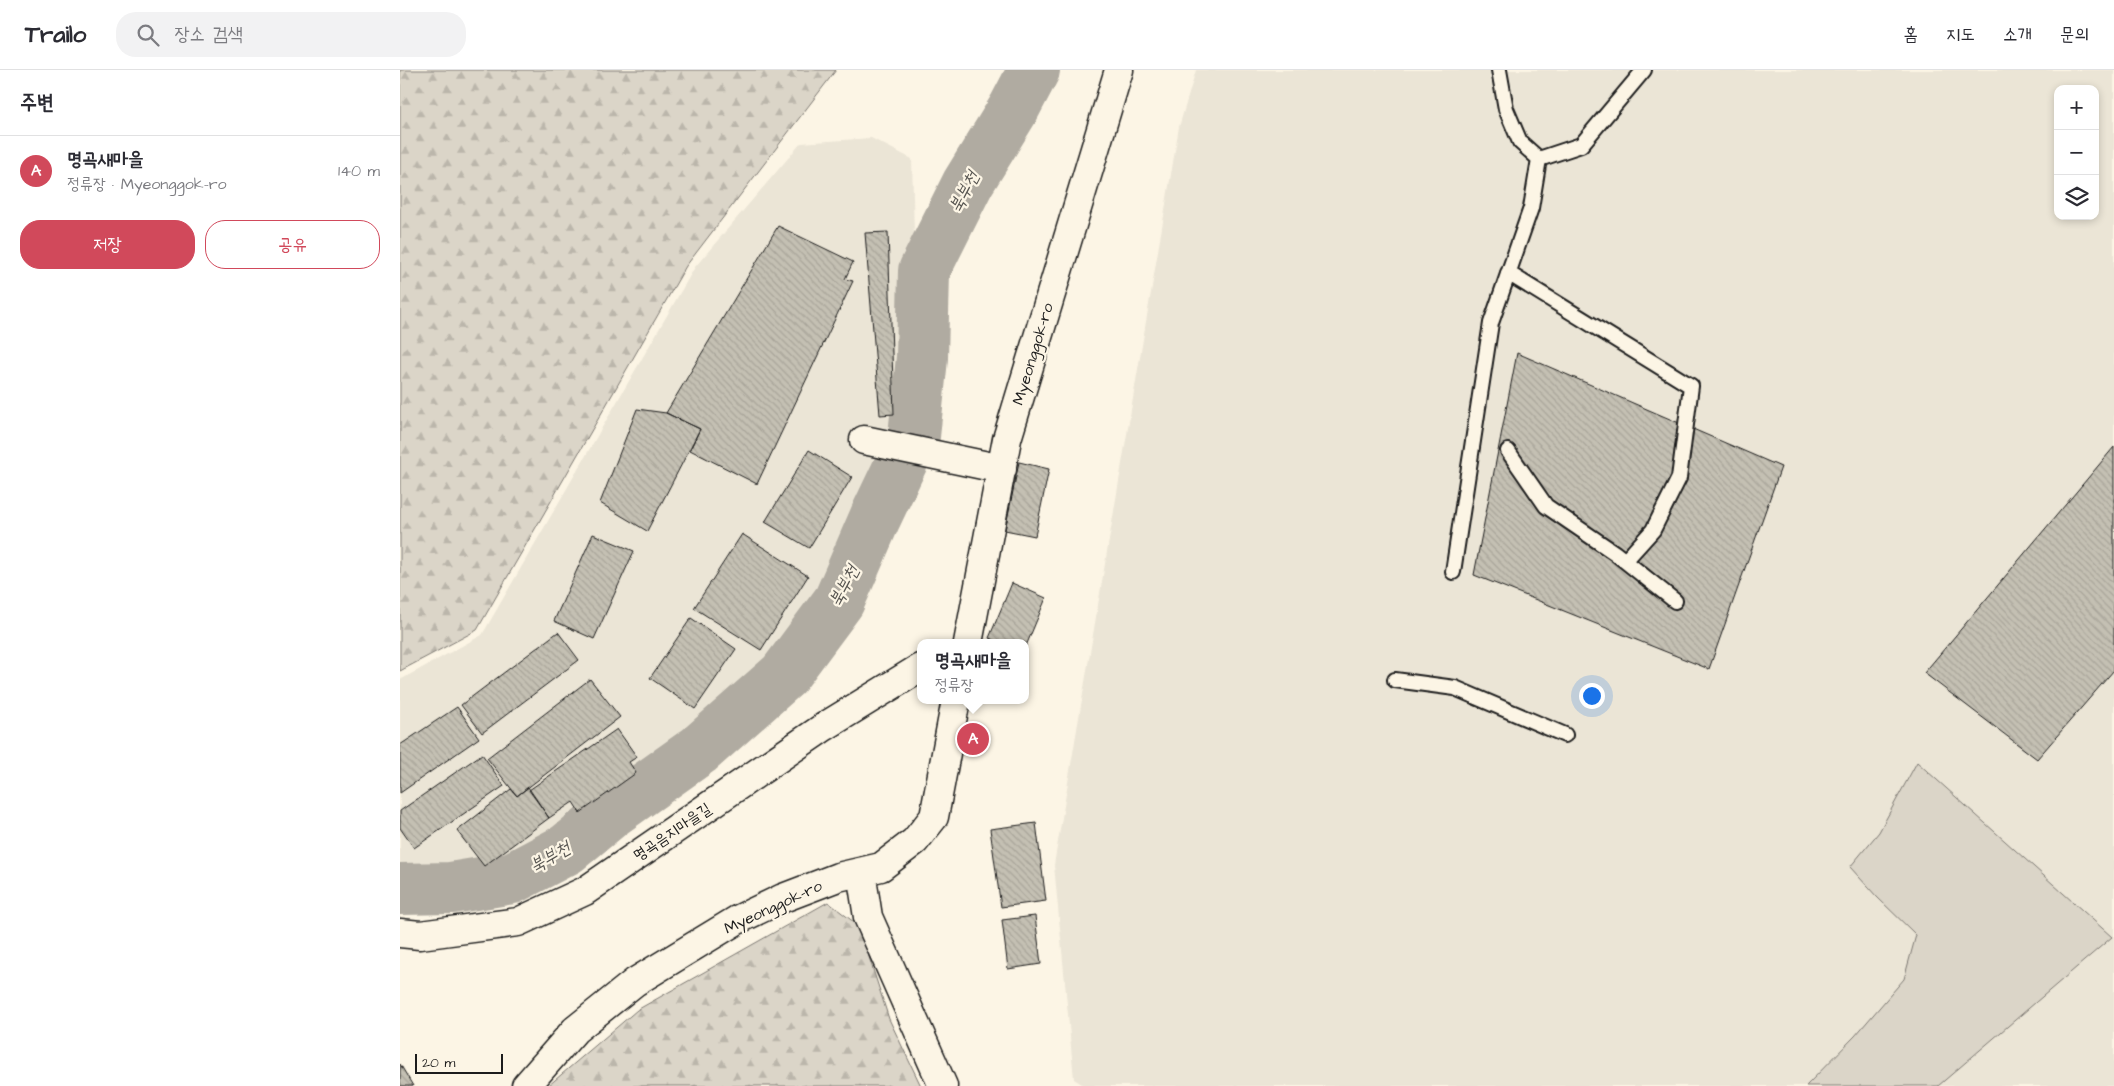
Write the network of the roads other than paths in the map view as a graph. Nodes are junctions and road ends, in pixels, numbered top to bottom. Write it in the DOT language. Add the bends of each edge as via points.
graph roads {
  1 [pos="1119,70"];
  2 [pos="1499,70"];
  3 [pos="1644,70"];
  4 [pos="1539,159"];
  5 [pos="1508,273"];
  6 [pos="864,440"];
  7 [pos="1508,451"];
  8 [pos="1002,468"];
  9 [pos="1625,560"];
  10 [pos="1453,572"];
  11 [pos="1675,601"];
  12 [pos="967,639"];
  13 [pos="917,670"];
  14 [pos="1395,680"];
  15 [pos="955,704"];
  16 [pos="1565,735"];
  17 [pos="861,872"];
  18 [pos="400,933"];
  19 [pos="526,1086"];
  20 [pos="943,1086"];
  1 -- 8 [label="main road, Myeonggok-ro" via="1007,439"];
  2 -- 4 [label="lane" via="1506,109 1516,134"];
  3 -- 4 [label="lane" via="1581,145"];
  4 -- 5 [label="lane" via="1531,208"];
  5 -- 9 [label="lane" via="1691,386 1678,478 1653,530"];
  5 -- 10 [label="lane" via="1491,323"];
  6 -- 8 [label="main road"];
  7 -- 9 [label="lane" via="1546,506"];
  8 -- 12 [label="main road, Myeonggok-ro"];
  9 -- 11 [label="lane"];
  13 -- 18 [label="main road, 명곡음지마을길" via="824,727 585,891 518,922 420,934"];
  14 -- 16 [label="lane" via="1454,688"];
  15 -- 17 [label="main road, Myeonggok-ro" via="934,817 915,841 881,867"];
  17 -- 19 [label="main road, Myeonggok-ro" via="838,877 783,898 737,920 635,982 575,1030"];
  17 -- 20 [label="main road" via="868,917"];
}
